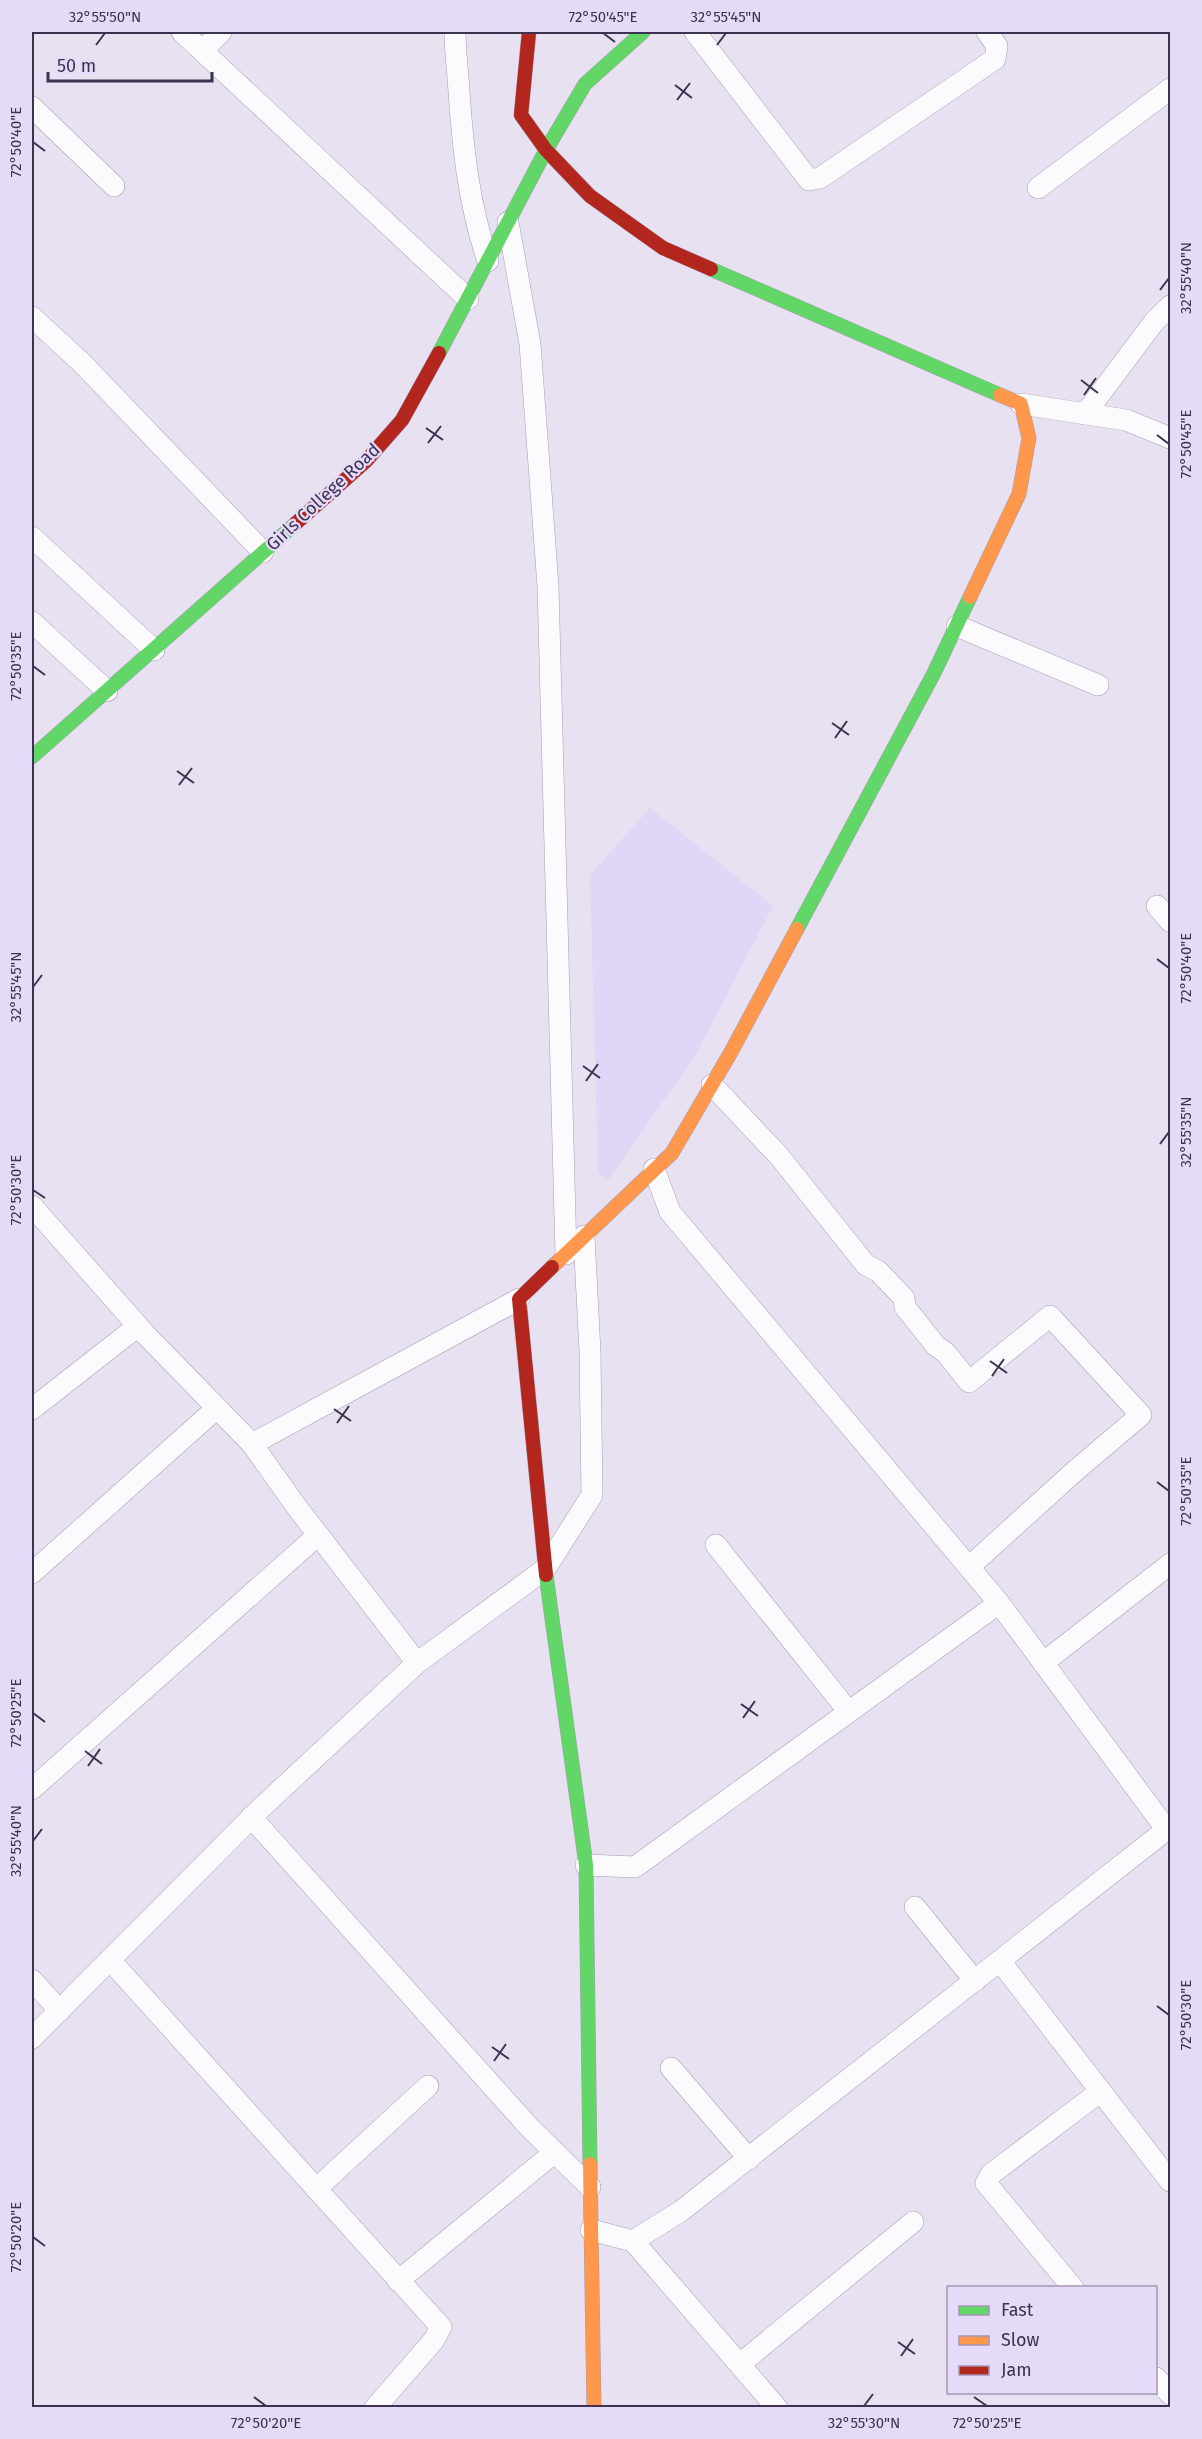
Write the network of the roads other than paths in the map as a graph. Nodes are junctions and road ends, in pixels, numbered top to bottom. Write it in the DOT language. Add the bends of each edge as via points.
graph roads {
  1 [pos="182,32"];
  2 [pos="221,32"];
  3 [pos="455,32"];
  4 [pos="529,32"];
  5 [pos="643,32"];
  6 [pos="695,32"];
  7 [pos="987,32"];
  8 [pos="203,50"];
  9 [pos="1170,89"];
  10 [pos="32,106"];
  11 [pos="546,150"];
  12 [pos="114,186"];
  13 [pos="1038,188"];
  14 [pos="508,222"];
  15 [pos="488,261"];
  16 [pos="468,299"];
  17 [pos="1170,306"];
  18 [pos="32,316"];
  19 [pos="1022,404"];
  20 [pos="1085,414"];
  21 [pos="1170,438"];
  22 [pos="32,537"];
  23 [pos="263,552"];
  24 [pos="32,622"];
  25 [pos="957,626"];
  26 [pos="153,650"];
  27 [pos="1098,685"];
  28 [pos="107,691"];
  29 [pos="32,757"];
  30 [pos="712,1085"];
  31 [pos="654,1168"];
  32 [pos="32,1209"];
  33 [pos="584,1236"];
  34 [pos="566,1254"];
  35 [pos="519,1299"];
  36 [pos="138,1326"];
  37 [pos="217,1408"];
  38 [pos="32,1409"];
  39 [pos="252,1444"];
  40 [pos="318,1535"];
  41 [pos="716,1545"];
  42 [pos="1170,1564"];
  43 [pos="969,1568"];
  44 [pos="545,1569"];
  45 [pos="32,1573"];
  46 [pos="999,1603"];
  47 [pos="417,1663"];
  48 [pos="1044,1663"];
  49 [pos="849,1712"];
  50 [pos="32,1789"];
  51 [pos="251,1817"];
  52 [pos="1168,1828"];
  53 [pos="586,1865"];
  54 [pos="915,1907"];
  55 [pos="110,1960"];
  56 [pos="1000,1961"];
  57 [pos="32,1980"];
  58 [pos="975,1981"];
  59 [pos="60,2011"];
  60 [pos="32,2038"];
  61 [pos="671,2068"];
  62 [pos="428,2086"];
  63 [pos="1101,2091"];
  64 [pos="555,2152"];
  65 [pos="749,2159"];
  66 [pos="1170,2181"];
  67 [pos="590,2187"];
  68 [pos="316,2189"];
  69 [pos="913,2222"];
  70 [pos="591,2230"];
  71 [pos="633,2241"];
  72 [pos="398,2281"];
  73 [pos="1071,2286"];
  74 [pos="740,2364"];
  75 [pos="1157,2380"];
  76 [pos="1170,2394"];
  77 [pos="375,2408"];
  78 [pos="594,2408"];
  79 [pos="777,2408"];
  1 -- 8 [label="street"];
  2 -- 8 [label="street"];
  3 -- 15 [label="street" via="469,192"];
  4 -- 11 [label="street" via="521,115"];
  5 -- 11 [label="street, Girls College Road" via="585,84"];
  6 -- 7 [label="street" via="809,180 820,178 995,58 997,46"];
  8 -- 16 [label="street"];
  9 -- 13 [label="street"];
  10 -- 12 [label="street"];
  11 -- 14 [label="street, Girls College Road"];
  11 -- 19 [label="street" via="590,196 663,248"];
  14 -- 15 [label="street, Girls College Road"];
  14 -- 34 [label="street" via="530,344 548,586"];
  15 -- 16 [label="street, Girls College Road"];
  16 -- 23 [label="street, Girls College Road" via="402,420 366,462"];
  17 -- 20 [label="street"];
  18 -- 23 [label="street"];
  19 -- 20 [label="street"];
  19 -- 25 [label="street" via="1029,438 1019,494"];
  20 -- 21 [label="street" via="1126,420"];
  22 -- 26 [label="street"];
  23 -- 26 [label="street, Girls College Road"];
  24 -- 28 [label="street"];
  25 -- 27 [label="street"];
  25 -- 30 [label="street"];
  26 -- 28 [label="street, Girls College Road"];
  28 -- 29 [label="street, Girls College Road"];
  30 -- 31 [label="street" via="672,1153"];
  30 -- 43 [label="street" via="779,1156 866,1264 904,1298 905,1307 969,1382 1050,1316 1141,1415"];
  31 -- 33 [label="street"];
  31 -- 43 [label="street" via="670,1212"];
  32 -- 36 [label="street"];
  33 -- 34 [label="street"];
  33 -- 44 [label="street" via="592,1495"];
  34 -- 35 [label="street"];
  35 -- 39 [label="street"];
  35 -- 44 [label="street"];
  36 -- 37 [label="street"];
  36 -- 38 [label="street"];
  37 -- 39 [label="street"];
  37 -- 45 [label="street"];
  39 -- 40 [label="street"];
  40 -- 47 [label="street"];
  40 -- 50 [label="street"];
  41 -- 49 [label="street"];
  42 -- 48 [label="street"];
  43 -- 46 [label="street"];
  44 -- 47 [label="street"];
  44 -- 53 [label="street"];
  46 -- 48 [label="street"];
  46 -- 49 [label="street"];
  47 -- 51 [label="street"];
  48 -- 52 [label="street"];
  49 -- 53 [label="street" via="636,1867"];
  51 -- 55 [label="street"];
  51 -- 64 [label="street"];
  52 -- 56 [label="street"];
  53 -- 67 [label="street"];
  54 -- 58 [label="street"];
  55 -- 59 [label="street"];
  55 -- 68 [label="street"];
  56 -- 58 [label="street"];
  56 -- 63 [label="street"];
  57 -- 59 [label="street"];
  58 -- 65 [label="street"];
  59 -- 60 [label="street"];
  61 -- 65 [label="street"];
  62 -- 68 [label="street"];
  63 -- 66 [label="street"];
  63 -- 73 [label="street" via="991,2174 986,2183"];
  64 -- 67 [label="street"];
  64 -- 72 [label="street"];
  65 -- 71 [label="street" via="681,2211"];
  67 -- 70 [label="street"];
  68 -- 72 [label="street"];
  69 -- 74 [label="street"];
  70 -- 71 [label="street"];
  70 -- 78 [label="street"];
  71 -- 74 [label="street"];
  72 -- 77 [label="street" via="441,2327"];
  74 -- 79 [label="street"];
  75 -- 76 [label="street"];
}
